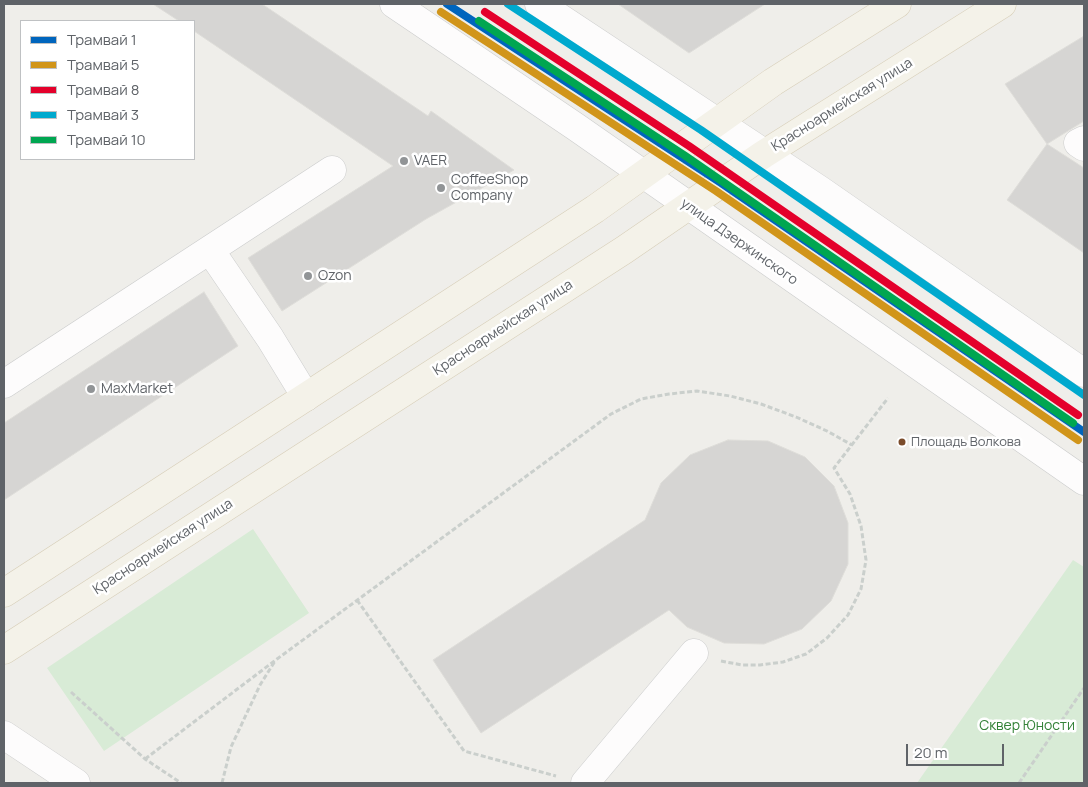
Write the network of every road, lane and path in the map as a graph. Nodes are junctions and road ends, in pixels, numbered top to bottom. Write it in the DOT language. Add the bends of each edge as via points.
graph roads {
  1 [pos="394,4"];
  2 [pos="539,4"];
  3 [pos="897,4"];
  4 [pos="1002,4"];
  5 [pos="718,123"];
  6 [pos="1084,140"];
  7 [pos="1084,148"];
  8 [pos="764,154"];
  9 [pos="332,170"];
  10 [pos="644,174"];
  11 [pos="688,206"];
  12 [pos="210,250"];
  13 [pos="1084,373"];
  14 [pos="4,384"];
  15 [pos="306,397"];
  16 [pos="888,398"];
  17 [pos="852,445"];
  18 [pos="1084,480"];
  19 [pos="4,594"];
  20 [pos="357,600"];
  21 [pos="4,650"];
  22 [pos="694,653"];
  23 [pos="277,658"];
  24 [pos="1084,688"];
  25 [pos="71,692"];
  26 [pos="4,735"];
  27 [pos="145,759"];
  28 [pos="574,781"];
  29 [pos="76,783"];
  30 [pos="181,783"];
  31 [pos="222,783"];
  32 [pos="1020,783"];
  1 -- 10 [label="street, улица Дзержинского"];
  2 -- 5 [label="street"];
  3 -- 5 [label="main road" via="773,82"];
  4 -- 8 [label="main road, Красноармейская улица"];
  5 -- 8 [label="street"];
  5 -- 10 [label="main road"];
  6 -- 7 [label="street" via="1078,143"];
  8 -- 11 [label="main road, Красноармейская улица"];
  8 -- 13 [label="street"];
  9 -- 12 [label="street"];
  10 -- 11 [label="street, улица Дзержинского"];
  10 -- 15 [label="main road"];
  11 -- 18 [label="street, улица Дзержинского"];
  11 -- 21 [label="main road, Красноармейская улица"];
  12 -- 14 [label="street"];
  12 -- 15 [label="street"];
  15 -- 19 [label="main road"];
  16 -- 17 [label="path"];
  17 -- 20 [label="path" via="796,417 730,396 697,391 641,399 611,414"];
  17 -- 22 [label="path" via="834,468 850,494 861,526 866,560 861,589 848,615 827,638 806,654 783,662 742,665"];
  20 -- 23 [label="path"];
  20 -- 28 [label="path" via="464,751"];
  22 -- 28 [label="street"];
  23 -- 27 [label="path"];
  23 -- 31 [label="path" via="260,685 231,747"];
  24 -- 32 [label="path"];
  25 -- 27 [label="path"];
  26 -- 29 [label="street"];
  27 -- 30 [label="path"];
}
